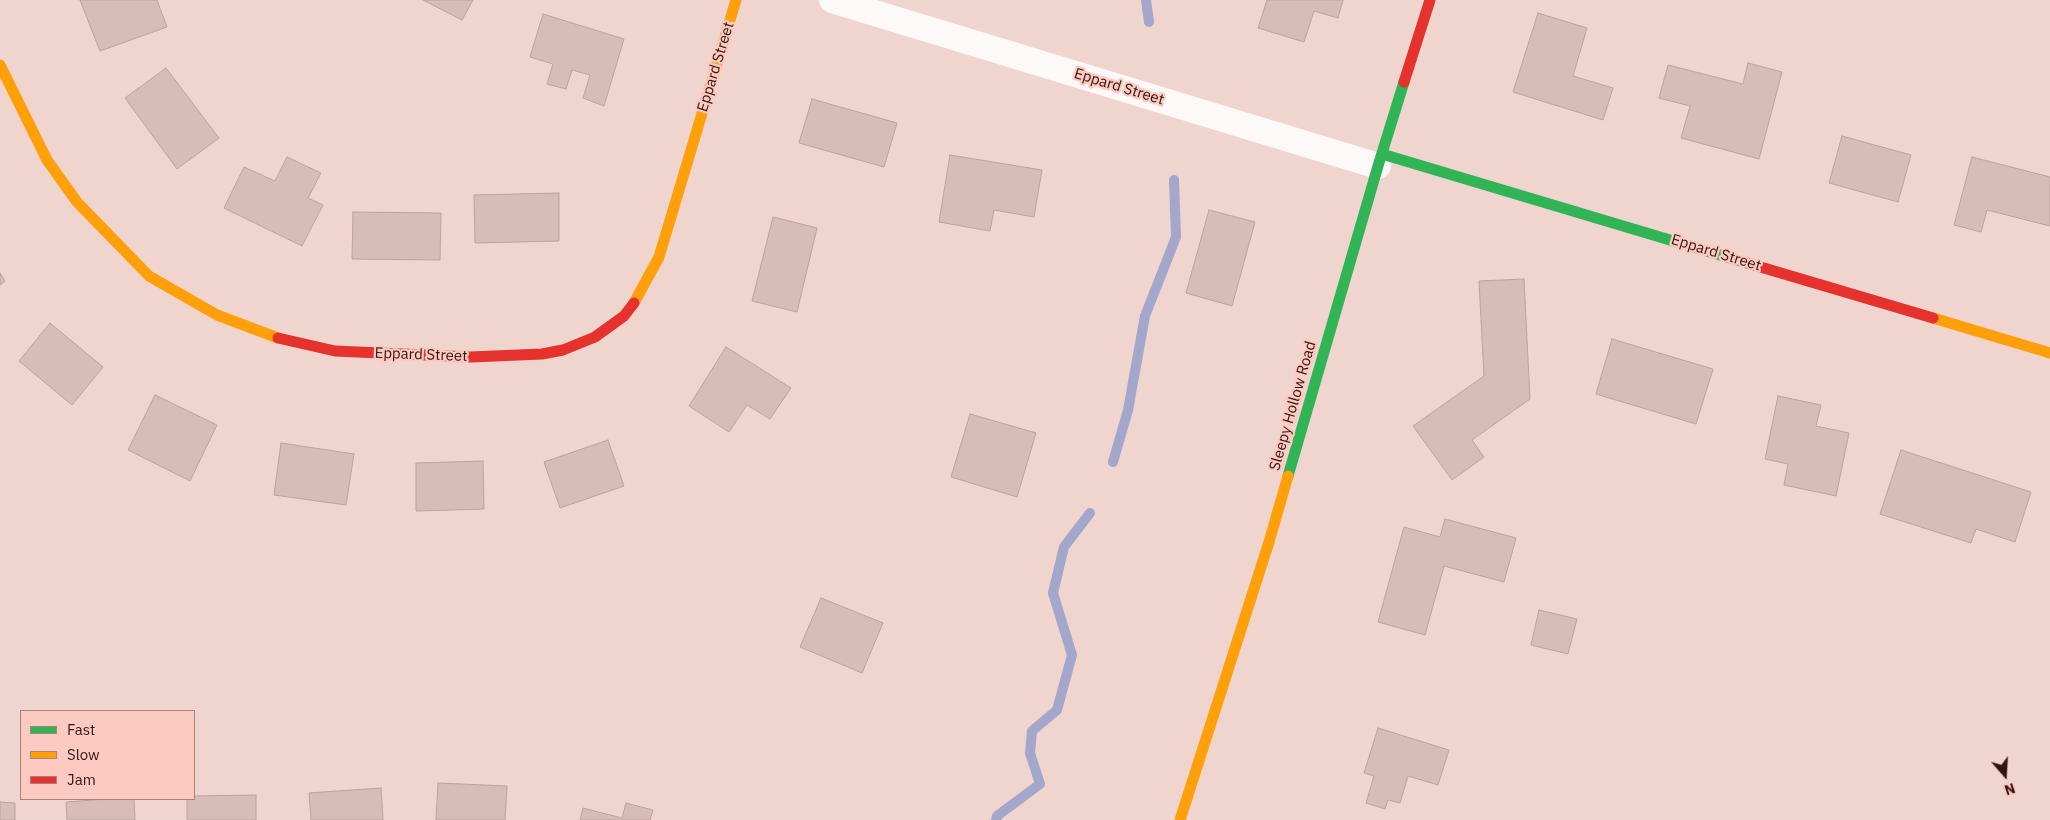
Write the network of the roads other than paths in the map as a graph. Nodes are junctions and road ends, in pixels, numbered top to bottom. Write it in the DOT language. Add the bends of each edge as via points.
graph roads {
  1 [pos="736,0"];
  2 [pos="832,0"];
  3 [pos="1430,0"];
  4 [pos="3,80"];
  5 [pos="1380,160"];
  6 [pos="2050,353"];
  7 [pos="1180,820"];
  1 -- 4 [label="street, Eppard Street" via="658,256 639,298 624,316 595,337 564,350 542,354 471,357 335,351 274,337 217,315 149,276 77,202 47,160"];
  2 -- 5 [label="street, Eppard Street"];
  3 -- 5 [label="street, Sleepy Hollow Road"];
  5 -- 6 [label="street, Eppard Street"];
  5 -- 7 [label="street, Sleepy Hollow Road" via="1269,542"];
}
